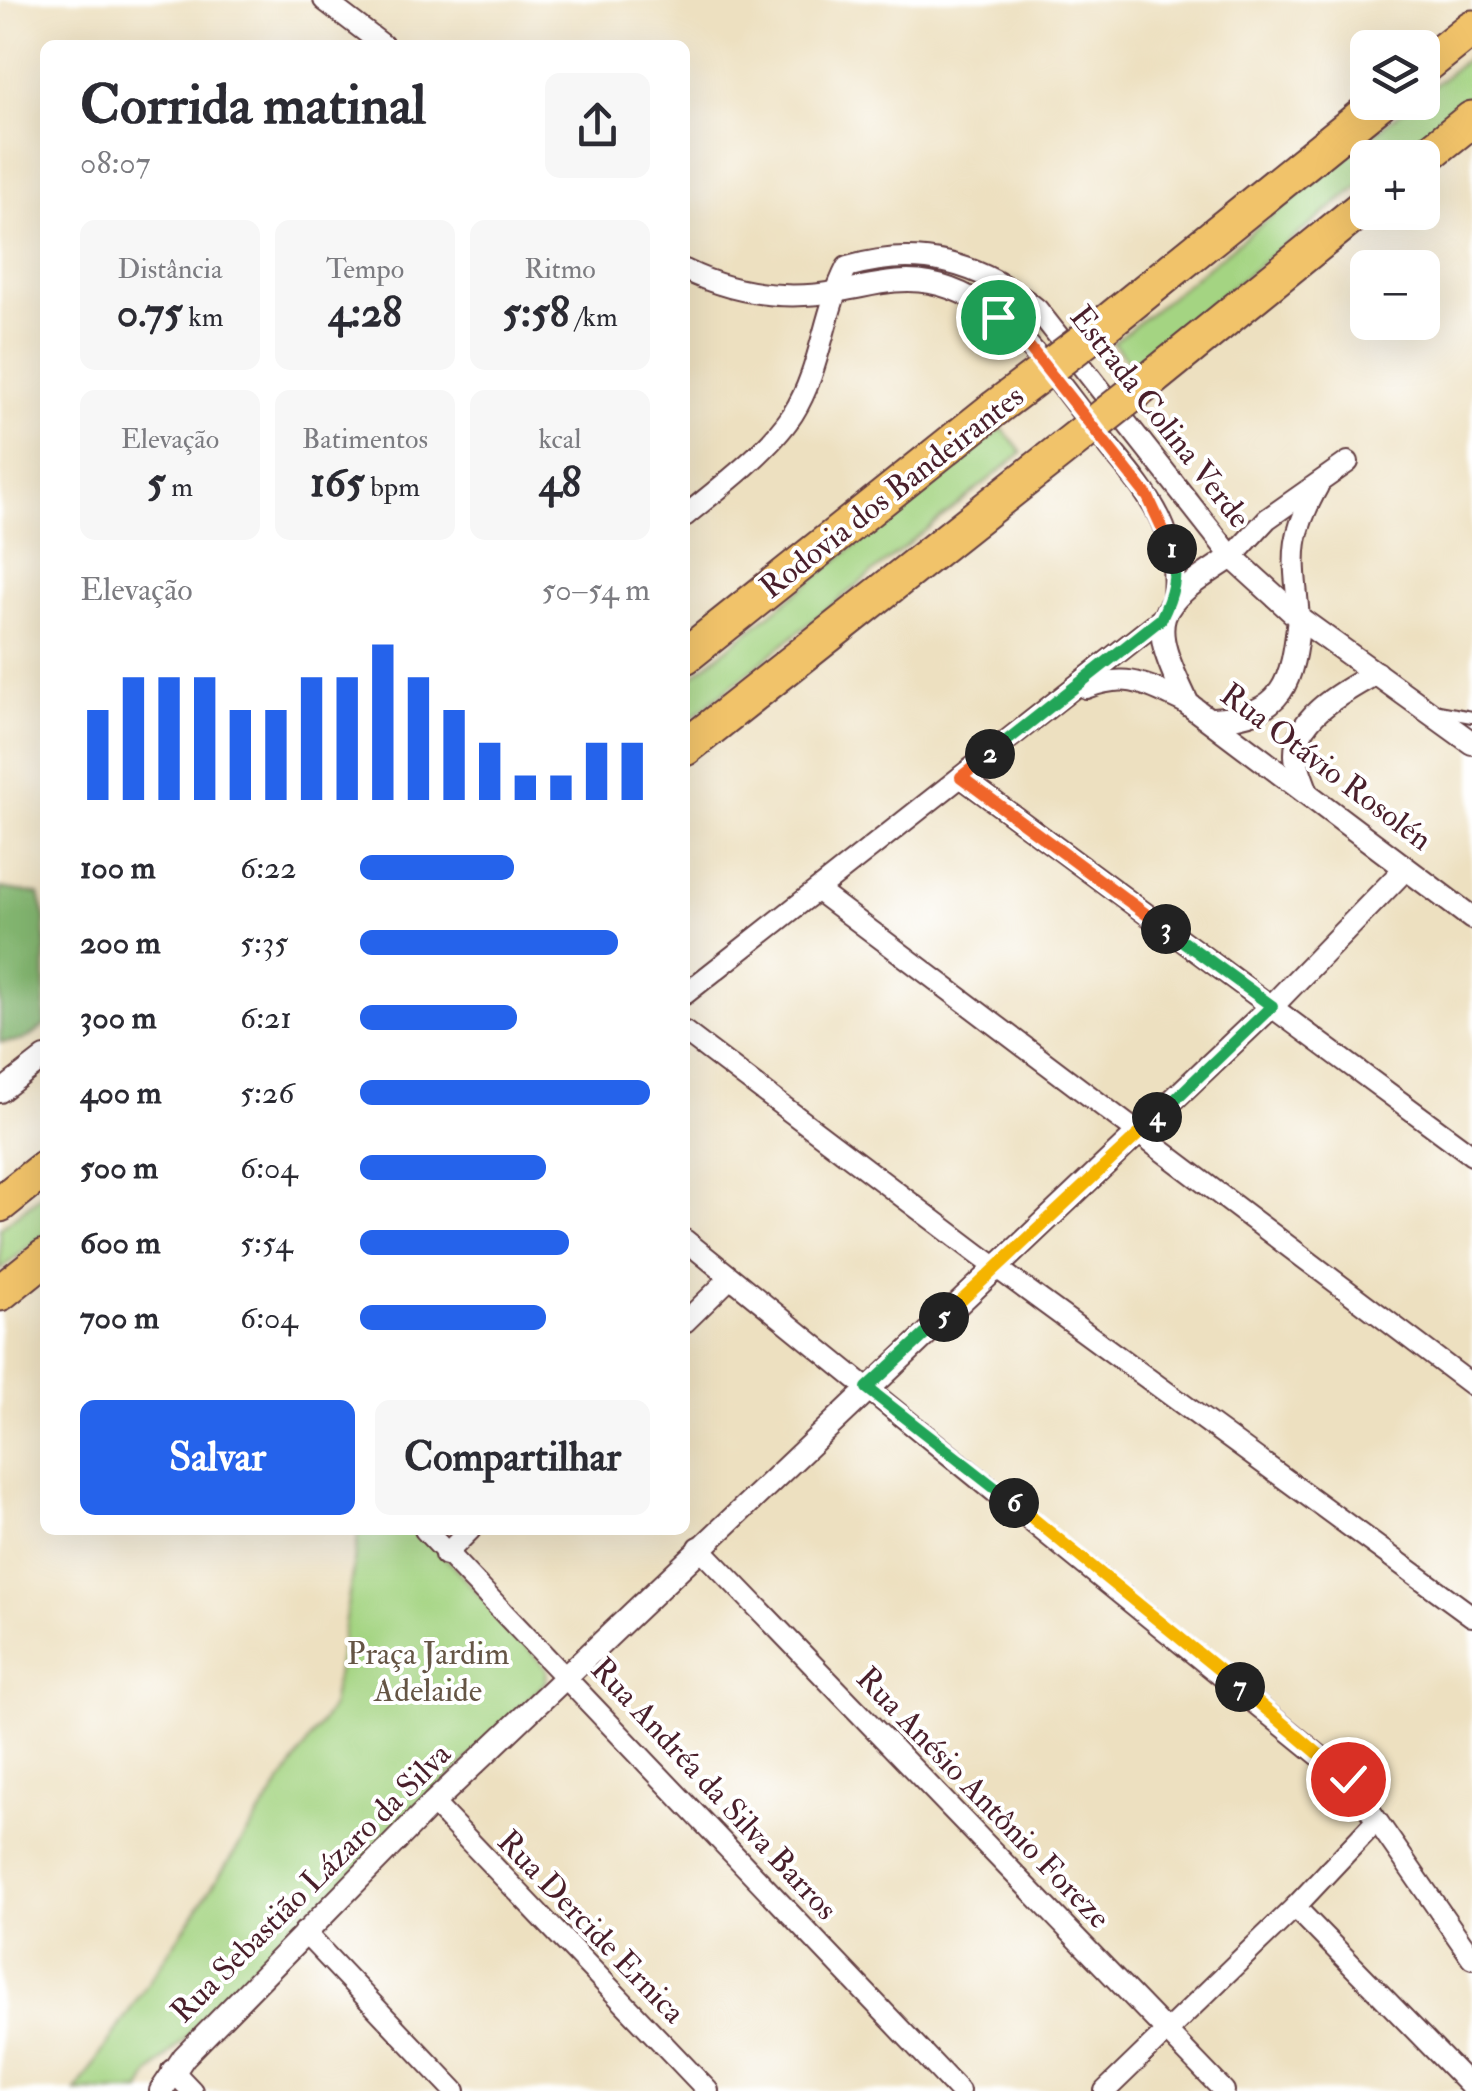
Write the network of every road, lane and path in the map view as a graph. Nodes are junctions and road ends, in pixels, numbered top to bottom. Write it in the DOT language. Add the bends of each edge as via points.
graph roads {
  1 [pos="324,0"];
  2 [pos="1472,28"];
  3 [pos="377,40"];
  4 [pos="1440,54"];
  5 [pos="1472,118"];
  6 [pos="1358,120"];
  7 [pos="1440,144"];
  8 [pos="1350,218"];
  9 [pos="690,272"];
  10 [pos="834,292"];
  11 [pos="1348,462"];
  12 [pos="1320,484"];
  13 [pos="690,512"];
  14 [pos="1232,557"];
  15 [pos="1167,609"];
  16 [pos="1299,618"];
  17 [pos="690,652"];
  18 [pos="1376,673"];
  19 [pos="1066,696"];
  20 [pos="1188,704"];
  21 [pos="1423,708"];
  22 [pos="1472,716"];
  23 [pos="1213,719"];
  24 [pos="1472,743"];
  25 [pos="690,744"];
  26 [pos="961,777"];
  27 [pos="1307,793"];
  28 [pos="1405,870"];
  29 [pos="818,891"];
  30 [pos="1472,918"];
  31 [pos="690,990"];
  32 [pos="1272,1006"];
  33 [pos="690,1036"];
  34 [pos="40,1061"];
  35 [pos="0,1092"];
  36 [pos="1139,1134"];
  37 [pos="1472,1155"];
  38 [pos="40,1172"];
  39 [pos="0,1204"];
  40 [pos="690,1245"];
  41 [pos="40,1261"];
  42 [pos="998,1266"];
  43 [pos="728,1280"];
  44 [pos="0,1292"];
  45 [pos="690,1317"];
  46 [pos="1472,1384"];
  47 [pos="867,1388"];
  48 [pos="429,1535"];
  49 [pos="465,1535"];
  50 [pos="699,1548"];
  51 [pos="445,1554"];
  52 [pos="1472,1616"];
  53 [pos="566,1676"];
  54 [pos="433,1803"];
  55 [pos="1376,1821"];
  56 [pos="1295,1907"];
  57 [pos="304,1932"];
  58 [pos="1470,1957"];
  59 [pos="1166,2032"];
  60 [pos="166,2080"];
  61 [pos="1472,2088"];
  62 [pos="192,2091"];
  63 [pos="455,2091"];
  64 [pos="708,2091"];
  65 [pos="959,2091"];
  66 [pos="1105,2091"];
  67 [pos="1224,2091"];
  1 -- 3 [label="street"];
  2 -- 4 [label="highway"];
  5 -- 7 [label="highway"];
  6 -- 17 [label="highway, Rodovia dos Bandeirantes, bridge"];
  8 -- 25 [label="highway, bridge"];
  9 -- 10 [label="street" via="752,295"];
  10 -- 13 [label="street" via="793,414"];
  10 -- 14 [label="street, Estrada Colina Verde" via="847,267 896,256 970,269 1022,296"];
  10 -- 15 [label="street, Estrada Colina Verde" via="880,281 929,282 976,302 1019,334 1148,497 1176,566"];
  11 -- 12 [label="street"];
  12 -- 14 [label="street" via="1268,519"];
  12 -- 16 [label="street" via="1298,521 1292,552"];
  14 -- 15 [label="street"];
  14 -- 16 [label="street"];
  15 -- 19 [label="street"];
  15 -- 20 [label="street" via="1166,661"];
  16 -- 18 [label="street"];
  16 -- 23 [label="street" via="1280,695 1248,717"];
  18 -- 21 [label="street"];
  18 -- 27 [label="street" via="1304,726 1296,754"];
  19 -- 20 [label="street" via="1112,678 1135,680"];
  19 -- 26 [label="street"];
  20 -- 23 [label="street, Rua Otávio Rosolén"];
  21 -- 22 [label="lane"];
  21 -- 24 [label="street"];
  23 -- 27 [label="street, Rua Otávio Rosolén"];
  26 -- 29 [label="street"];
  26 -- 32 [label="street"];
  27 -- 28 [label="street, Rua Otávio Rosolén"];
  28 -- 30 [label="street, Rua Otávio Rosolén"];
  28 -- 32 [label="street, Rua Sebastião Lázaro da Silva"];
  29 -- 31 [label="street"];
  29 -- 36 [label="street"];
  32 -- 36 [label="street, Rua Sebastião Lázaro da Silva"];
  32 -- 37 [label="street"];
  33 -- 42 [label="street"];
  34 -- 35 [label="street"];
  36 -- 42 [label="street, Rua Sebastião Lázaro da Silva"];
  36 -- 46 [label="street"];
  38 -- 39 [label="highway"];
  40 -- 43 [label="street"];
  41 -- 44 [label="highway"];
  42 -- 47 [label="street, Rua Sebastião Lázaro da Silva"];
  42 -- 52 [label="street"];
  43 -- 45 [label="street"];
  43 -- 47 [label="street"];
  47 -- 50 [label="street, Rua Sebastião Lázaro da Silva"];
  47 -- 55 [label="street" via="1277,1717 1348,1779"];
  48 -- 51 [label="street, Rua Andréa da Silva Barros"];
  49 -- 51 [label="street"];
  50 -- 53 [label="street, Rua Sebastião Lázaro da Silva"];
  50 -- 59 [label="street, Rua Anésio Antônio Foreze"];
  51 -- 53 [label="street, Rua Andréa da Silva Barros"];
  53 -- 54 [label="street, Rua Sebastião Lázaro da Silva"];
  53 -- 65 [label="street, Rua Andréa da Silva Barros"];
  54 -- 57 [label="street, Rua Sebastião Lázaro da Silva"];
  54 -- 64 [label="street, Rua Dercide Ernica"];
  55 -- 56 [label="street"];
  55 -- 58 [label="street"];
  56 -- 59 [label="street"];
  56 -- 61 [label="street"];
  57 -- 60 [label="street, Rua Sebastião Lázaro da Silva"];
  57 -- 63 [label="street"];
  59 -- 66 [label="street"];
  59 -- 67 [label="street, Rua Anésio Antônio Foreze"];
  60 -- 62 [label="street"];
}
